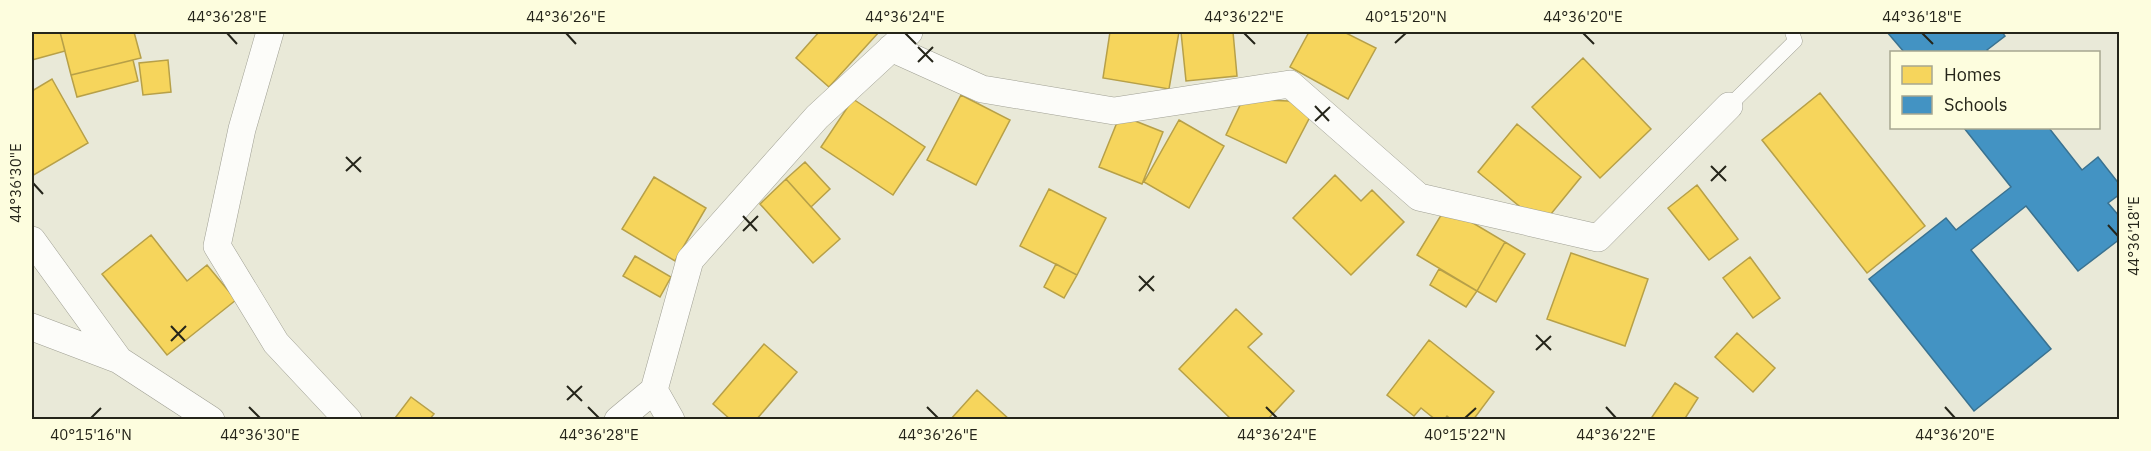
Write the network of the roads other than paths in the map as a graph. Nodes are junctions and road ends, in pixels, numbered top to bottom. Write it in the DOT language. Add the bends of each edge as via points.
graph roads {
  1 [pos="270,32"];
  2 [pos="1792,32"];
  3 [pos="900,40"];
  4 [pos="1730,106"];
  5 [pos="32,240"];
  6 [pos="32,327"];
  7 [pos="119,360"];
  8 [pos="654,390"];
  9 [pos="211,420"];
  10 [pos="348,420"];
  11 [pos="618,420"];
  12 [pos="671,420"];
  1 -- 10 [label="street" via="242,129 217,246 276,343"];
  2 -- 4 [label="lane" via="1795,41"];
  3 -- 4 [label="street" via="982,89 1114,111 1290,84 1419,197 1598,238"];
  3 -- 8 [label="street" via="817,117 690,260"];
  5 -- 7 [label="street"];
  6 -- 7 [label="street"];
  7 -- 9 [label="street"];
  8 -- 11 [label="street"];
  8 -- 12 [label="street"];
}
